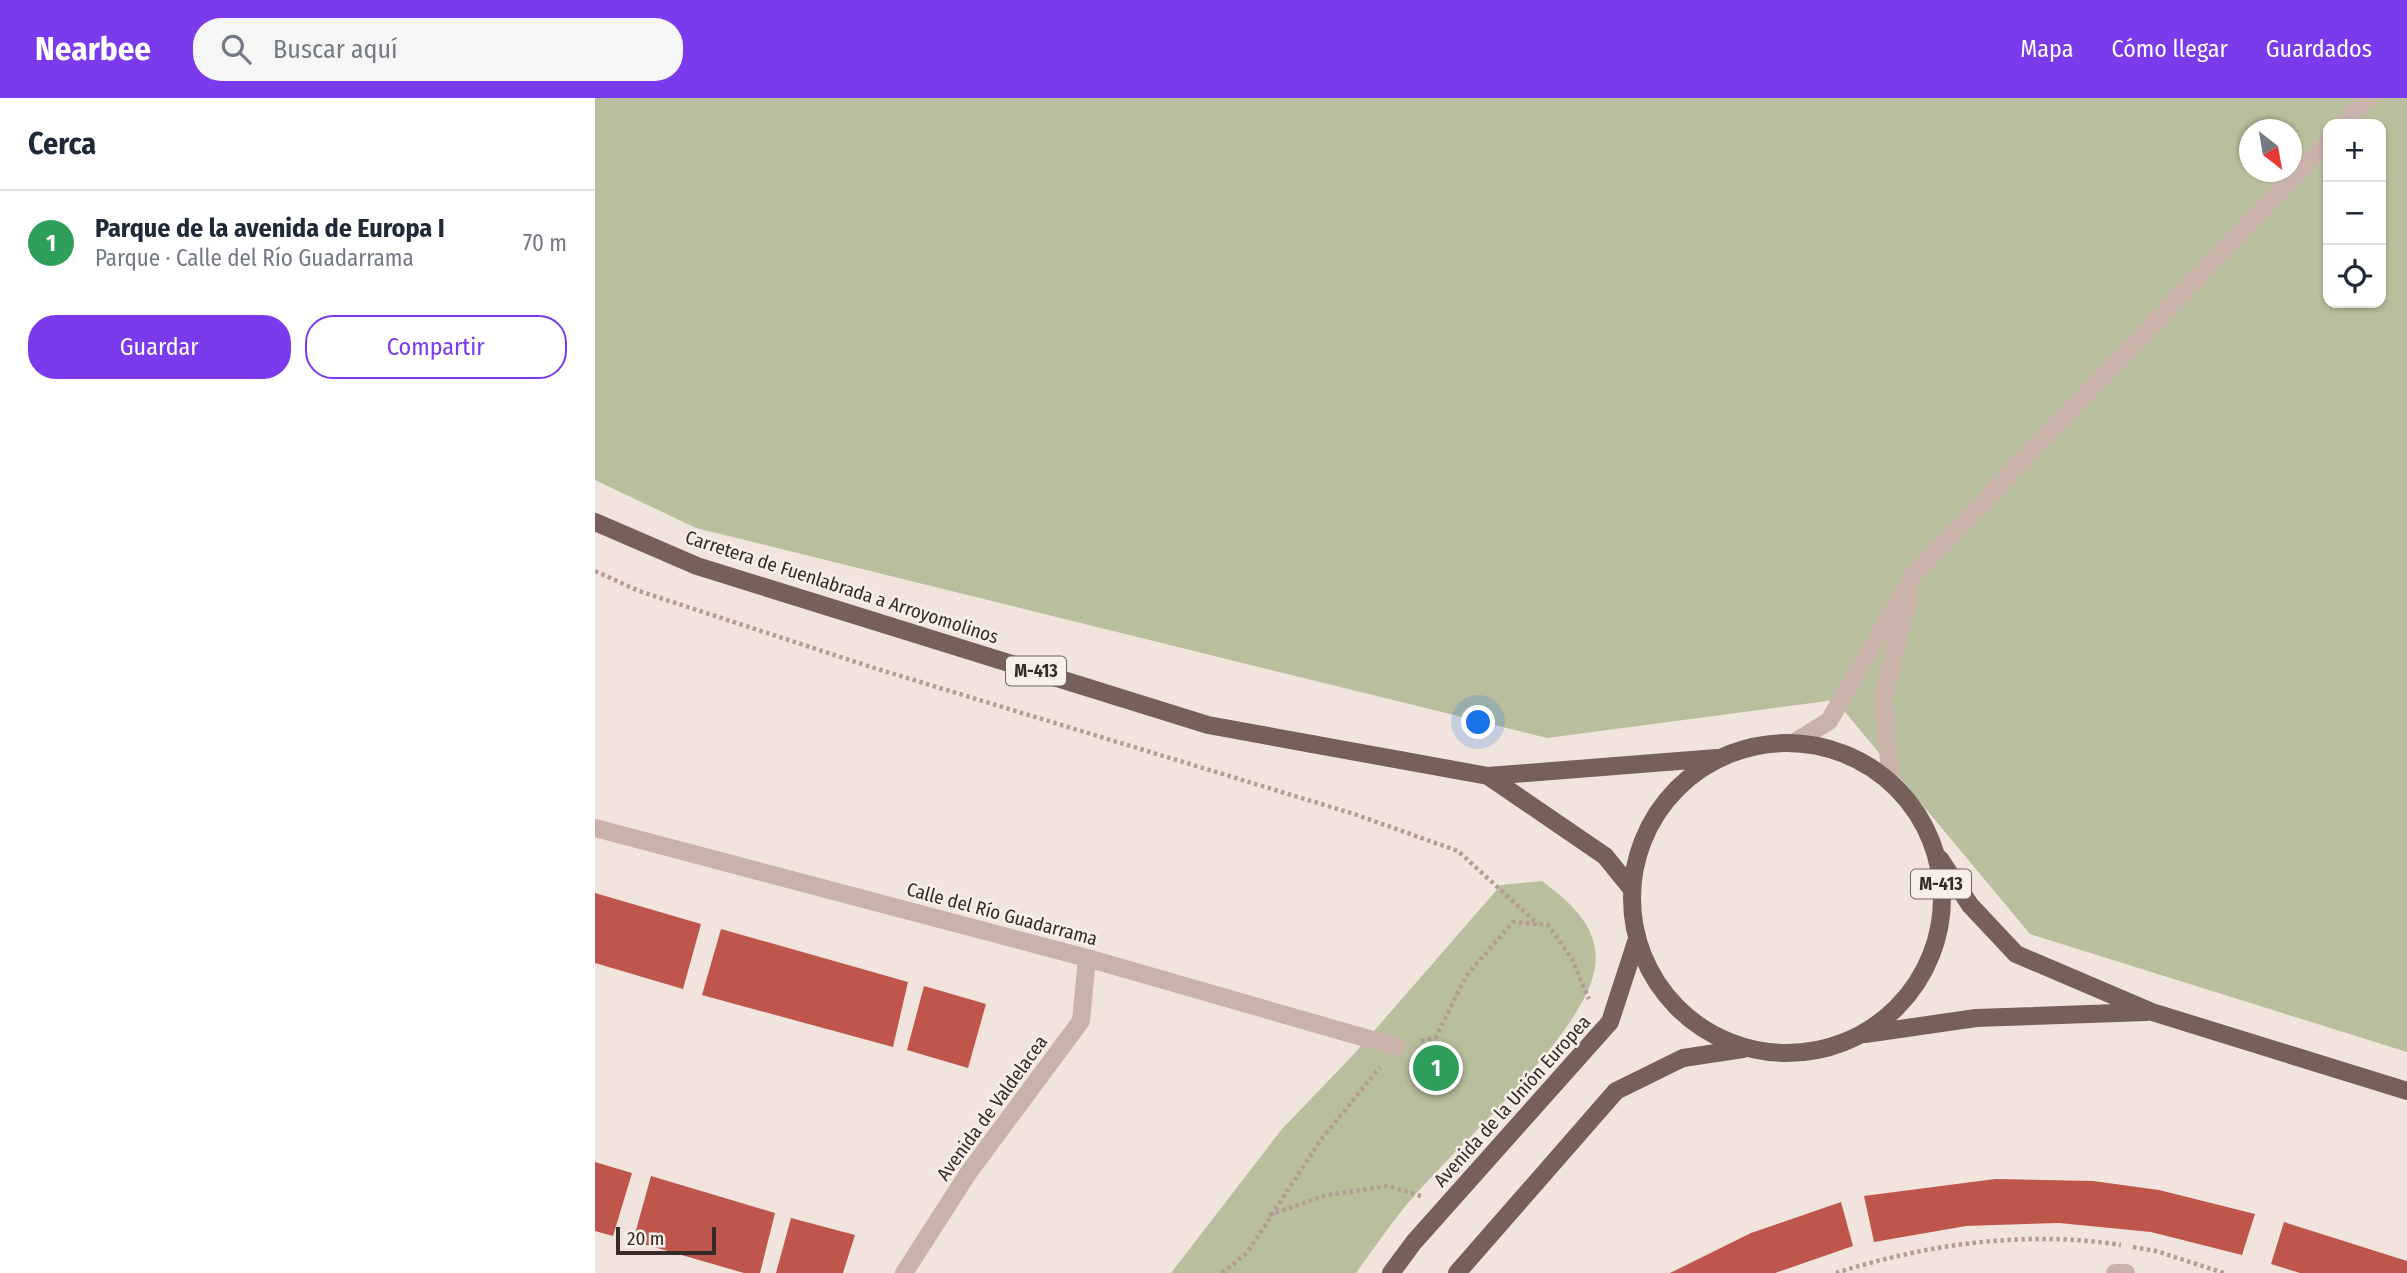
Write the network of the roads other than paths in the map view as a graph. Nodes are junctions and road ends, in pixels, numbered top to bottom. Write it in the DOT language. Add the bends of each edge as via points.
graph roads {
  1 [pos="2369,98"];
  2 [pos="2349,119"];
  3 [pos="2323,146"];
  4 [pos="595,522"];
  5 [pos="1914,574"];
  6 [pos="1795,742"];
  7 [pos="1717,758"];
  8 [pos="1488,776"];
  9 [pos="1891,781"];
  10 [pos="595,828"];
  11 [pos="1938,856"];
  12 [pos="1631,888"];
  13 [pos="1636,942"];
  14 [pos="1087,958"];
  15 [pos="2153,1012"];
  16 [pos="1865,1034"];
  17 [pos="1397,1047"];
  18 [pos="1743,1049"];
  19 [pos="2407,1091"];
  20 [pos="904,1273"];
  21 [pos="1391,1273"];
  22 [pos="1457,1273"];
  23 [pos="2115,1273"];
  24 [pos="2126,1273"];
  1 -- 2 [label="street"];
  3 -- 5 [label="street"];
  4 -- 8 [label="main road, Carretera de Fuenlabrada a Arroyomolinos / M-413" via="697,566 1209,724"];
  5 -- 6 [label="street" via="1829,721"];
  5 -- 9 [label="street" via="1883,699"];
  6 -- 7 [label="main road, M-413" via="1755,745"];
  6 -- 9 [label="main road, M-413" via="1846,753"];
  7 -- 8 [label="main road, Carretera de Fuenlabrada a Arroyomolinos / M-413"];
  7 -- 12 [label="main road, M-413" via="1673,790 1643,836"];
  8 -- 12 [label="main road, Carretera de Fuenlabrada a Arroyomolinos / M-413" via="1605,856"];
  9 -- 11 [label="main road, M-413" via="1920,815"];
  10 -- 14 [label="street, Calle del Río Guadarrama"];
  11 -- 15 [label="main road, M-413" via="1970,905 2016,954"];
  11 -- 16 [label="main road, M-413" via="1944,907 1932,957 1905,1001"];
  12 -- 13 [label="main road, M-413"];
  13 -- 18 [label="main road, M-413" via="1659,989 1696,1026"];
  13 -- 21 [label="main road, Avenida de la Unión Europea" via="1610,1022"];
  14 -- 17 [label="street, Calle del Río Guadarrama"];
  14 -- 20 [label="street, Avenida de Valdelacea" via="1081,1021 969,1172"];
  15 -- 16 [label="main road, M-413" via="1976,1018"];
  15 -- 19 [label="main road, M-413"];
  16 -- 18 [label="main road, M-413" via="1826,1050 1785,1055"];
  18 -- 22 [label="main road" via="1683,1058 1616,1091"];
  23 -- 24 [label="street"];
}
